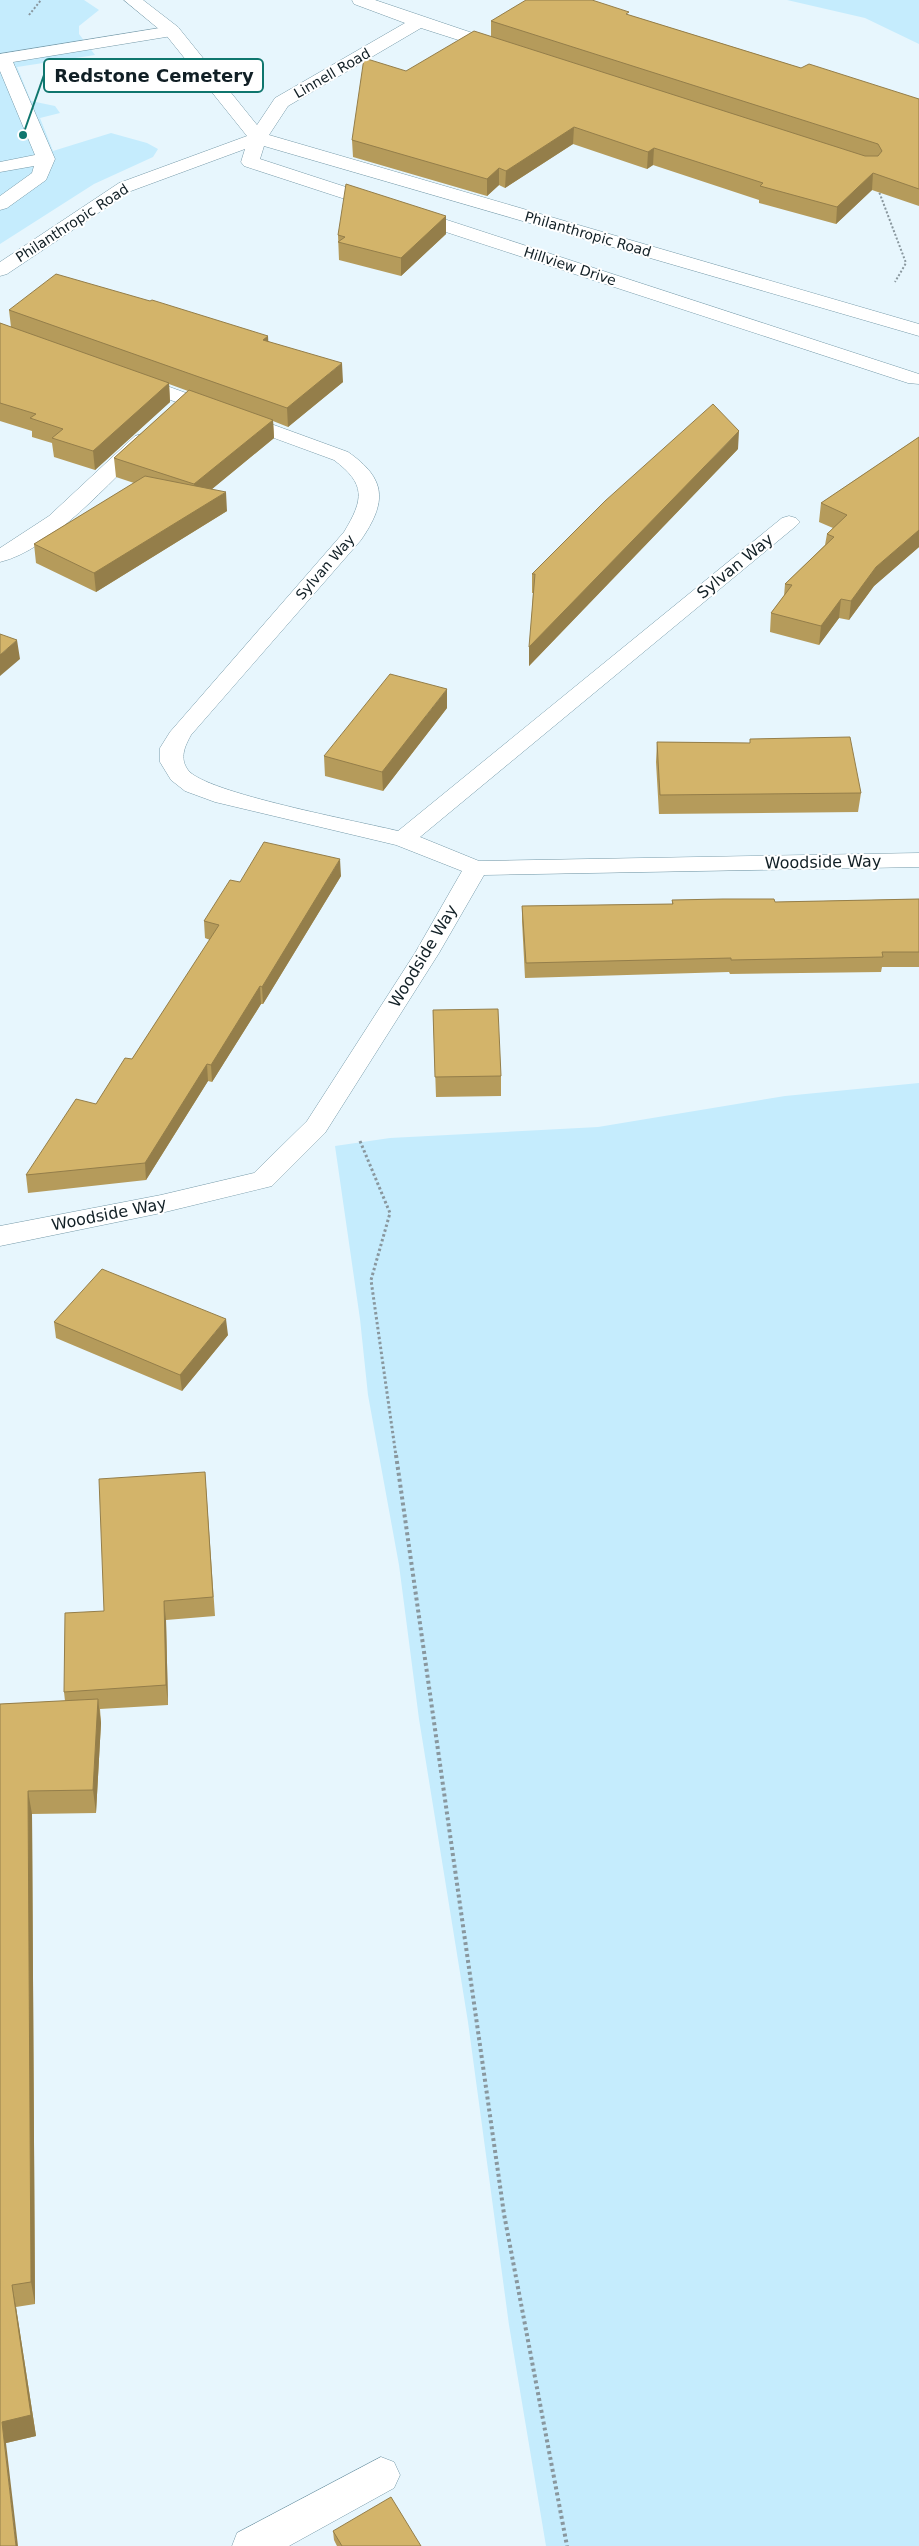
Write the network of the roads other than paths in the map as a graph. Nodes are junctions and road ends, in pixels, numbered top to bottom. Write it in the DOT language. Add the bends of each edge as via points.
graph roads {
  1 [pos="132,0"];
  2 [pos="360,0"];
  3 [pos="419,22"];
  4 [pos="172,31"];
  5 [pos="513,53"];
  6 [pos="2,59"];
  7 [pos="258,138"];
  8 [pos="46,159"];
  9 [pos="0,167"];
  10 [pos="0,204"];
  11 [pos="0,270"];
  12 [pos="919,330"];
  13 [pos="112,372"];
  14 [pos="915,379"];
  15 [pos="187,399"];
  16 [pos="789,522"];
  17 [pos="0,556"];
  18 [pos="403,839"];
  19 [pos="919,860"];
  20 [pos="476,868"];
  21 [pos="0,1236"];
  22 [pos="381,2475"];
  23 [pos="250,2546"];
  1 -- 4 [label="street"];
  2 -- 3 [label="street"];
  3 -- 5 [label="street"];
  3 -- 7 [label="street, Linnell Road" via="282,102"];
  4 -- 6 [label="street"];
  4 -- 7 [label="street"];
  6 -- 8 [label="street"];
  7 -- 11 [label="street, Philanthropic Road" via="125,187"];
  7 -- 12 [label="street, Philanthropic Road"];
  7 -- 14 [label="street, Hillview Drive" via="250,162"];
  8 -- 9 [label="street"];
  8 -- 10 [label="street" via="40,176"];
  13 -- 15 [label="street, Sylvan Way"];
  15 -- 17 [label="street" via="69,508 19,548"];
  15 -- 18 [label="street, Sylvan Way" via="341,456 365,476 370,491 364,518 354,535 181,732 172,748 172,762 179,774 193,786 223,797"];
  16 -- 18 [label="street, Sylvan Way"];
  18 -- 20 [label="street, Sylvan Way"];
  19 -- 20 [label="street, Woodside Way"];
  20 -- 21 [label="street, Woodside Way" via="427,953 316,1127 264,1180"];
  22 -- 23 [label="street"];
}
